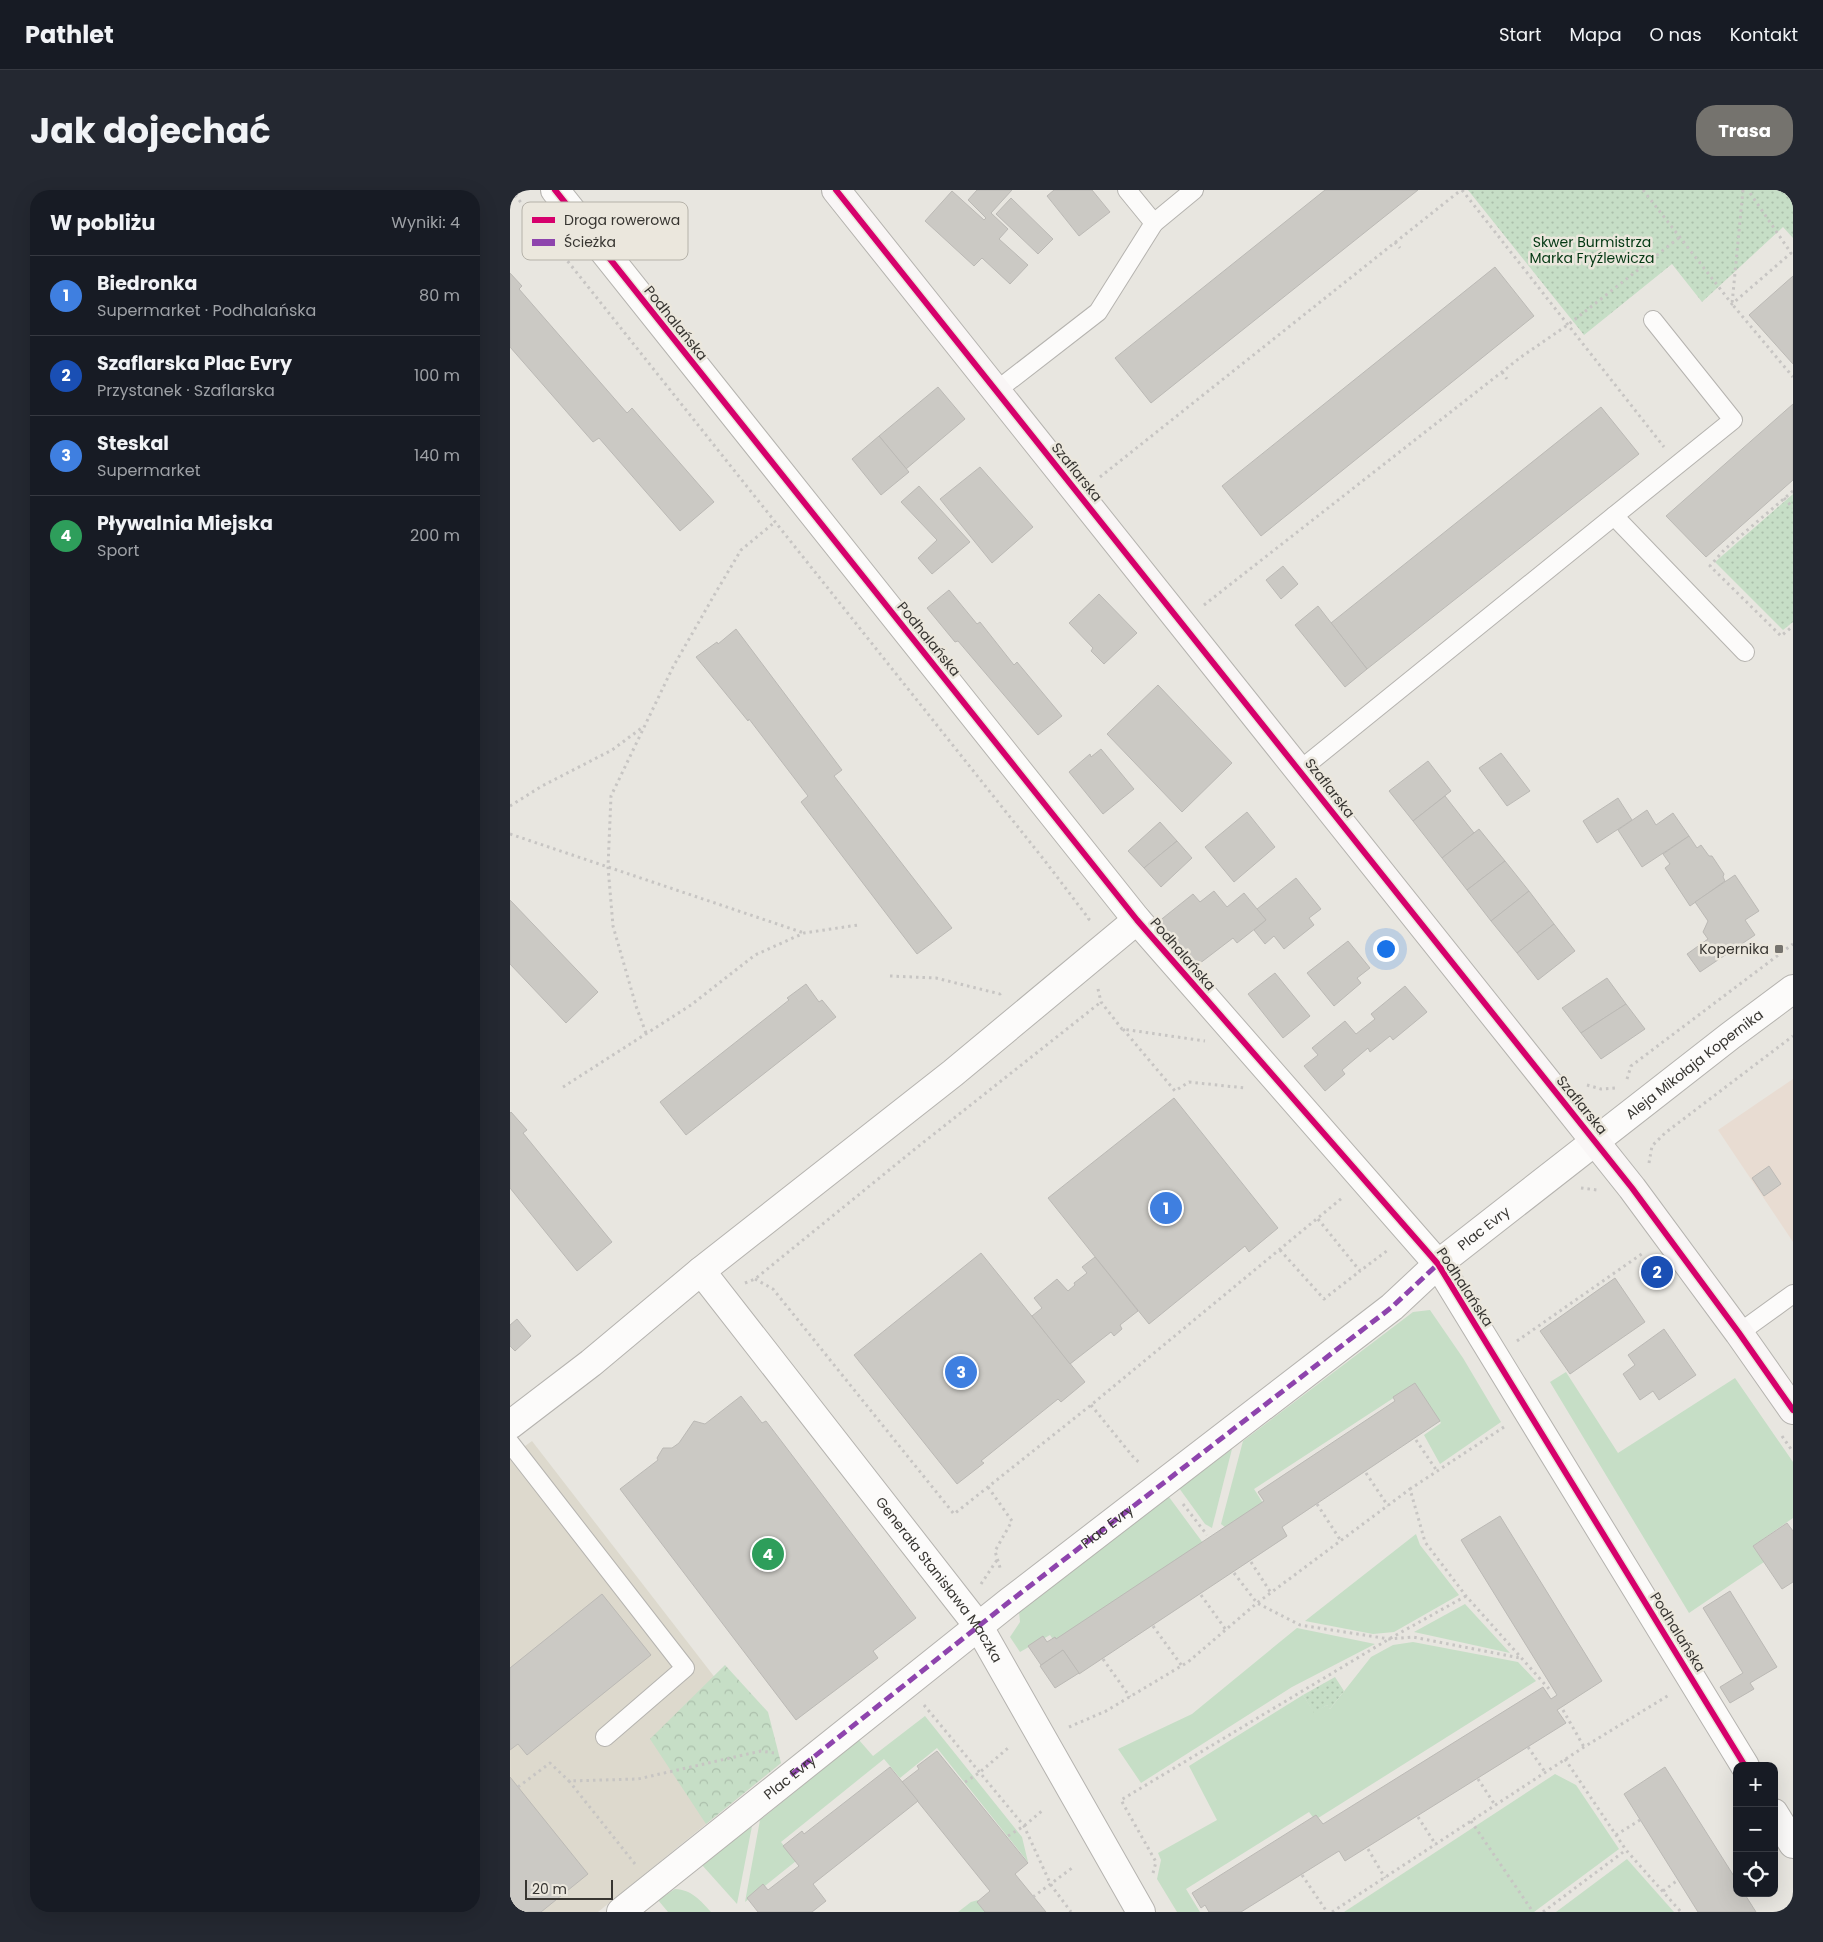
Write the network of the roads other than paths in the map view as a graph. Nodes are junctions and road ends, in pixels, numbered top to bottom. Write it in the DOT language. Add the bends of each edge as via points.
graph roads {
  1 [pos="555,190"];
  2 [pos="836,190"];
  3 [pos="1128,190"];
  4 [pos="1194,190"];
  5 [pos="565,202"];
  6 [pos="1154,223"];
  7 [pos="611,260"];
  8 [pos="1653,320"];
  9 [pos="996,391"];
  10 [pos="1614,516"];
  11 [pos="1745,652"];
  12 [pos="1300,770"];
  13 [pos="1137,920"];
  14 [pos="1793,989"];
  15 [pos="1596,1142"];
  16 [pos="1438,1264"];
  17 [pos="701,1271"];
  18 [pos="1793,1294"];
  19 [pos="1739,1333"];
  20 [pos="1785,1420"];
  21 [pos="510,1425"];
  22 [pos="510,1443"];
  23 [pos="972,1618"];
  24 [pos="604,1737"];
  25 [pos="1743,1762"];
  26 [pos="1778,1820"];
  27 [pos="1793,1844"];
  28 [pos="620,1912"];
  29 [pos="1142,1912"];
  1 -- 5 [label="street, Podhalańska"];
  2 -- 9 [label="street, Szaflarska"];
  3 -- 6 [label="lane"];
  4 -- 6 [label="lane"];
  6 -- 9 [label="lane" via="1098,312"];
  7 -- 13 [label="street, Podhalańska"];
  8 -- 10 [label="lane" via="1733,420"];
  9 -- 12 [label="street, Szaflarska"];
  10 -- 11 [label="lane"];
  10 -- 12 [label="lane"];
  12 -- 15 [label="street, Szaflarska"];
  13 -- 16 [label="street, Podhalańska"];
  13 -- 17 [label="street" via="953,1073"];
  14 -- 15 [label="street, Aleja Mikołaja Kopernika"];
  15 -- 16 [label="street, Plac Evry"];
  15 -- 19 [label="street, Szaflarska"];
  16 -- 23 [label="street, Plac Evry" via="1392,1307 1009,1602"];
  16 -- 25 [label="street, Podhalańska"];
  17 -- 21 [label="street" via="591,1363"];
  17 -- 23 [label="street, Generała Stanisława Maczka"];
  18 -- 19 [label="lane"];
  19 -- 20 [label="street, Szaflarska"];
  22 -- 24 [label="lane" via="685,1668"];
  23 -- 28 [label="street, Plac Evry"];
  23 -- 29 [label="street, Generała Stanisława Maczka"];
  26 -- 27 [label="street"];
}
